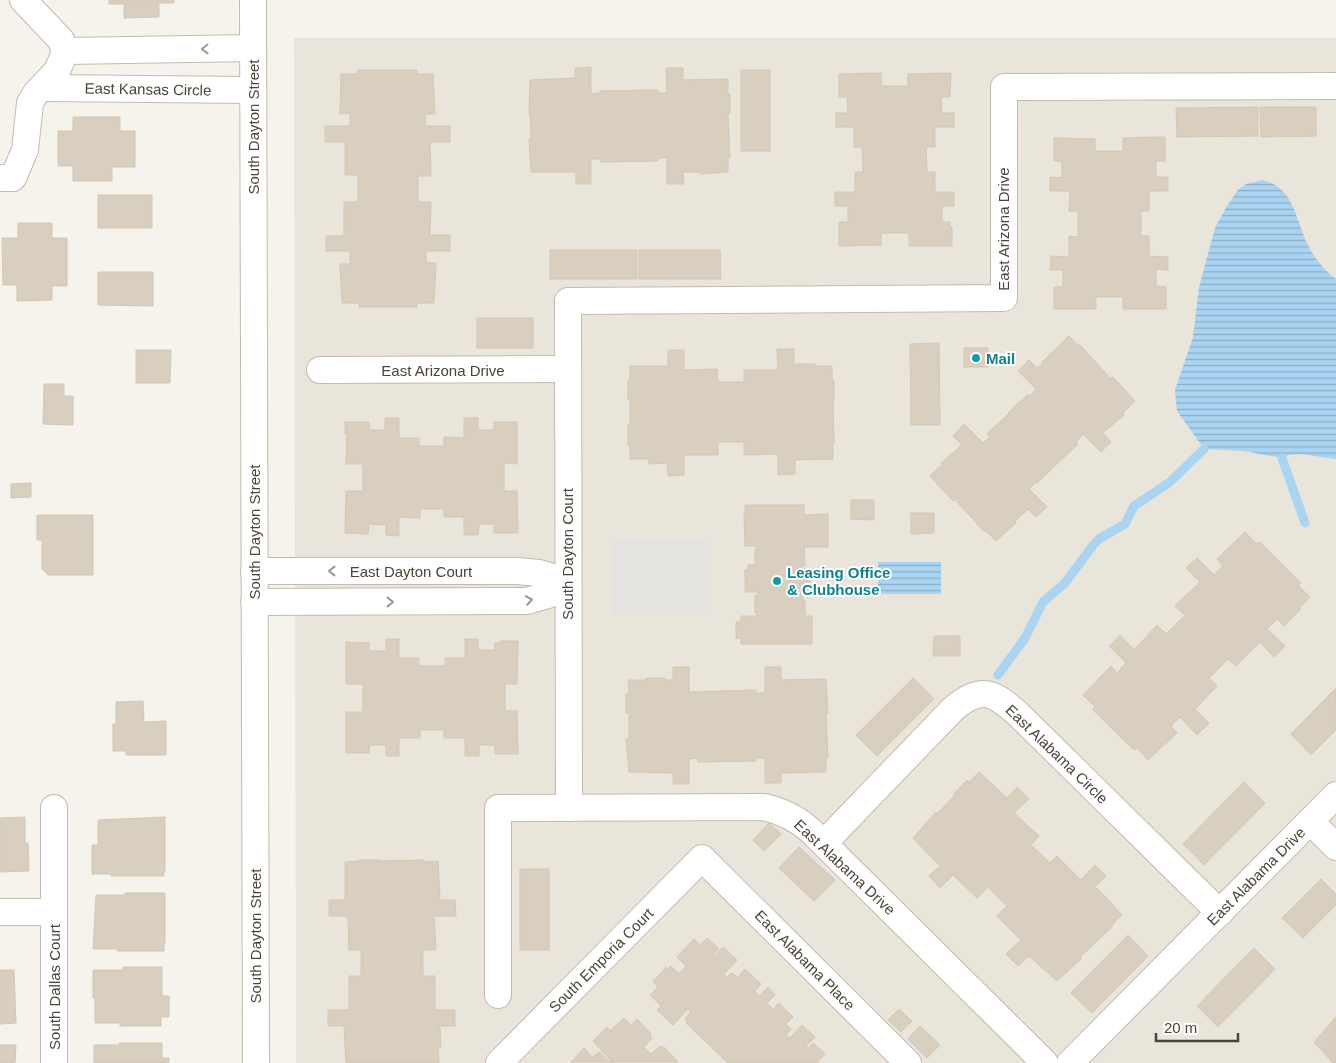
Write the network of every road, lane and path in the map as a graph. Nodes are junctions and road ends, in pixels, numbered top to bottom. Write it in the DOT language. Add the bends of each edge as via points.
graph roads {
  1 [pos="23,0"];
  2 [pos="253,0"];
  3 [pos="253,48"];
  4 [pos="65,51"];
  5 [pos="1336,86"];
  6 [pos="42,88"];
  7 [pos="253,90"];
  8 [pos="0,178"];
  9 [pos="568,301"];
  10 [pos="567,369"];
  11 [pos="320,370"];
  12 [pos="254,571"];
  13 [pos="465,571"];
  14 [pos="567,581"];
  15 [pos="254,602"];
  16 [pos="466,602"];
  17 [pos="1336,795"];
  18 [pos="54,808"];
  19 [pos="569,808"];
  20 [pos="1310,821"];
  21 [pos="824,843"];
  22 [pos="1336,846"];
  23 [pos="702,858"];
  24 [pos="0,912"];
  25 [pos="53,912"];
  26 [pos="1220,913"];
  27 [pos="498,995"];
  28 [pos="54,1063"];
  29 [pos="256,1063"];
  30 [pos="499,1063"];
  31 [pos="908,1063"];
  32 [pos="1045,1063"];
  33 [pos="1070,1063"];
  1 -- 4 [label="street" via="62,40"];
  2 -- 3 [label="street, South Dayton Street"];
  3 -- 4 [label="street, one-way"];
  3 -- 7 [label="street, South Dayton Street"];
  4 -- 6 [label="street" via="57,71"];
  5 -- 9 [label="street, East Arizona Drive" via="1004,87 1004,298"];
  6 -- 7 [label="street, East Kansas Circle"];
  6 -- 8 [label="street" via="30,103 25,150 13,178"];
  7 -- 12 [label="street, South Dayton Street"];
  9 -- 10 [label="street, South Dayton Court"];
  10 -- 11 [label="street, East Arizona Drive"];
  10 -- 14 [label="street, South Dayton Court"];
  13 -- 12 [label="street, East Dayton Court, one-way"];
  12 -- 15 [label="street, South Dayton Street"];
  13 -- 14 [label="street, East Dayton Court" via="526,571"];
  13 -- 16 [label="street"];
  16 -- 14 [label="street, one-way" via="532,600 548,595"];
  14 -- 19 [label="street, South Dayton Court"];
  15 -- 16 [label="street, one-way"];
  15 -- 29 [label="street, South Dayton Street"];
  17 -- 20 [label="street, East Alabama Drive"];
  18 -- 25 [label="street, South Dallas Court"];
  19 -- 21 [label="street, East Alabama Drive" via="764,807 797,819"];
  19 -- 27 [label="street, East Alabama Drive" via="498,808"];
  20 -- 22 [label="street"];
  20 -- 26 [label="street, East Alabama Drive"];
  21 -- 26 [label="street, East Alabama Circle" via="953,709 980,693 1001,700 1020,716"];
  21 -- 32 [label="street, East Alabama Drive"];
  23 -- 30 [label="street, South Emporia Court"];
  23 -- 31 [label="street, East Alabama Place"];
  24 -- 25 [label="street, South Dallas Court"];
  25 -- 28 [label="street, South Dallas Court"];
  26 -- 33 [label="street, East Alabama Drive"];
}
